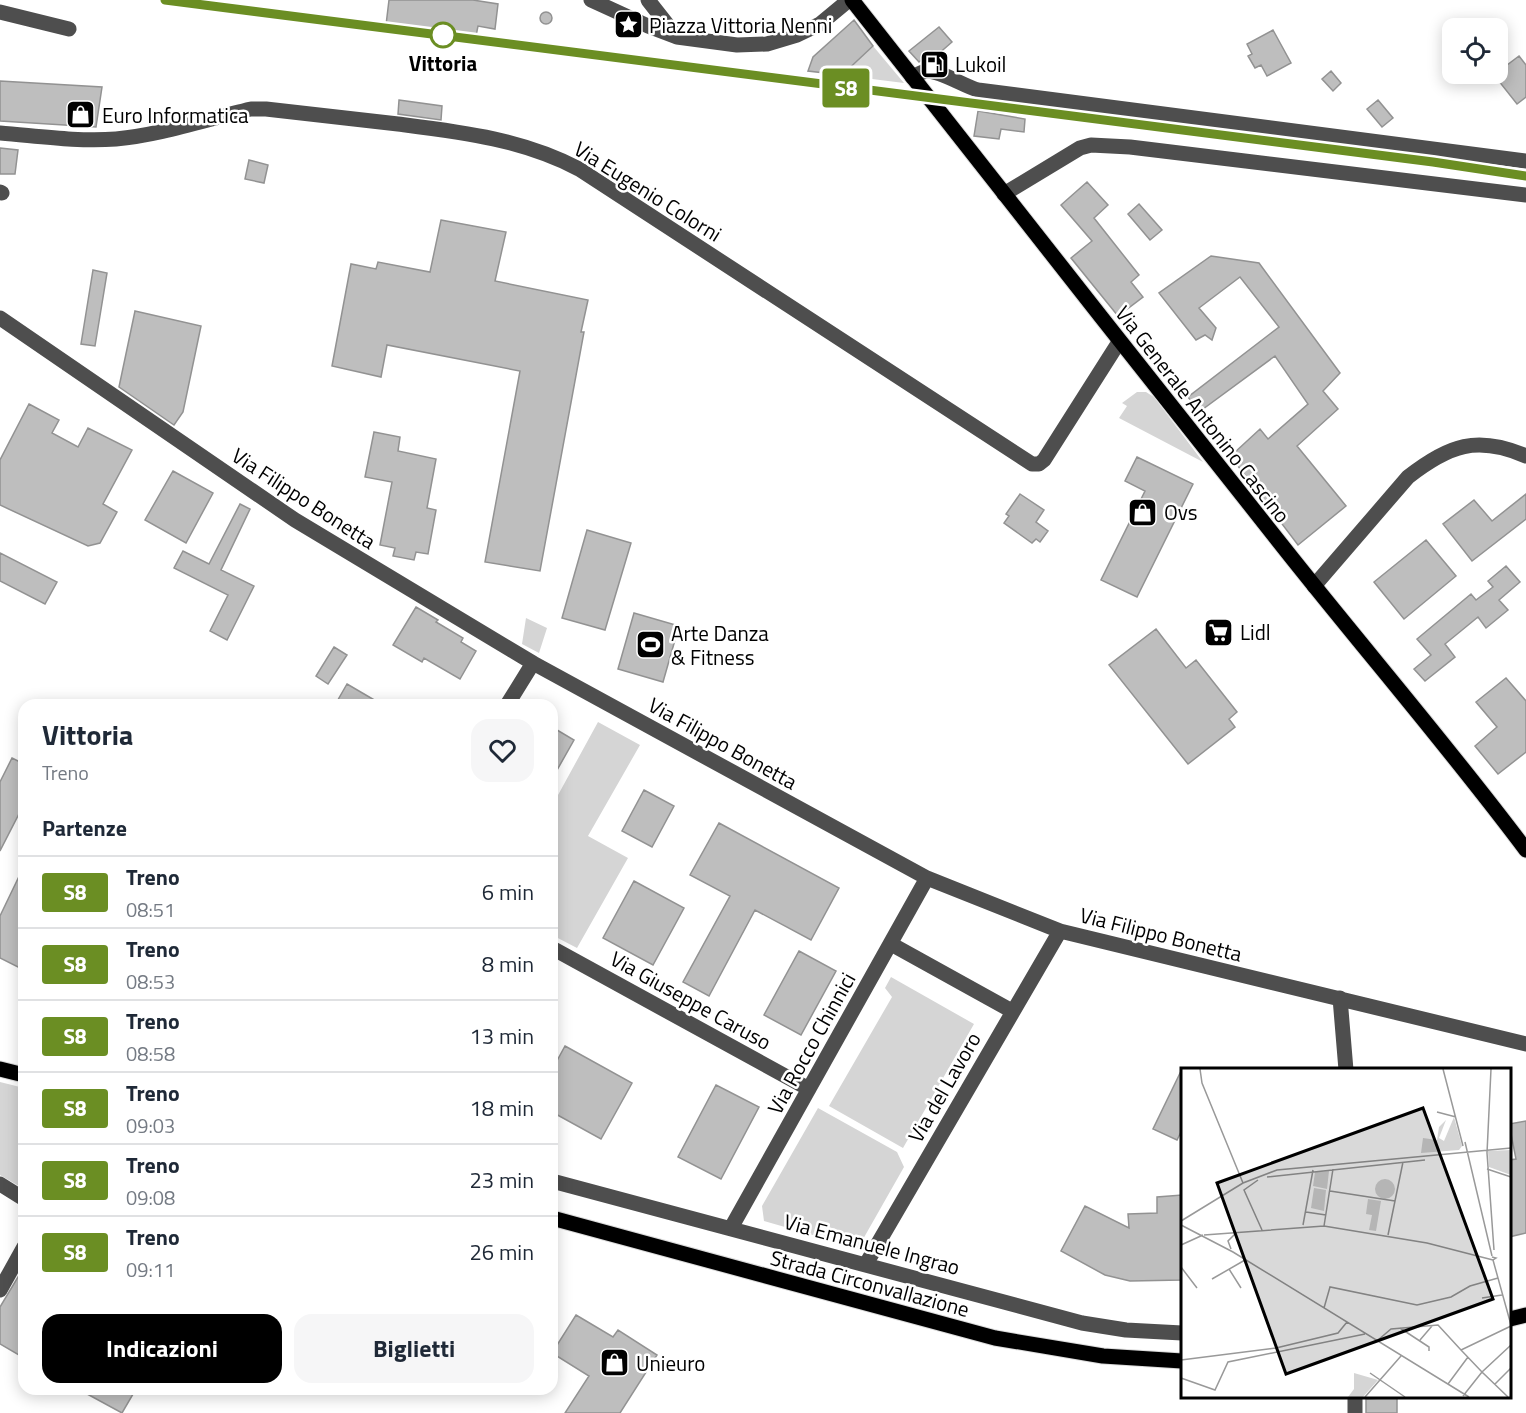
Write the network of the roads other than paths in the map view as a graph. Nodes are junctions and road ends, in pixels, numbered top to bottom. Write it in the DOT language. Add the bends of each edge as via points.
graph roads {
  1 [pos="591,0"];
  2 [pos="648,0"];
  3 [pos="851,0"];
  4 [pos="0,12"];
  5 [pos="69,29"];
  6 [pos="677,37"];
  7 [pos="912,77"];
  8 [pos="0,133"];
  9 [pos="1526,161"];
  10 [pos="1004,194"];
  11 [pos="1526,195"];
  12 [pos="0,318"];
  13 [pos="1119,342"];
  14 [pos="1526,456"];
  15 [pos="1314,586"];
  16 [pos="533,663"];
  17 [pos="511,699"];
  18 [pos="1524,844"];
  19 [pos="927,878"];
  20 [pos="1060,931"];
  21 [pos="891,944"];
  22 [pos="558,951"];
  23 [pos="1340,998"];
  24 [pos="1012,1011"];
  25 [pos="1526,1036"];
  26 [pos="1499,1039"];
  27 [pos="1526,1044"];
  28 [pos="1346,1068"];
  29 [pos="0,1069"];
  30 [pos="18,1074"];
  31 [pos="809,1089"];
  32 [pos="558,1183"];
  33 [pos="0,1184"];
  34 [pos="18,1195"];
  35 [pos="558,1220"];
  36 [pos="731,1228"];
  37 [pos="18,1258"];
  38 [pos="866,1264"];
  39 [pos="0,1290"];
  40 [pos="1526,1315"];
  41 [pos="1511,1319"];
  42 [pos="1181,1333"];
  43 [pos="1181,1361"];
  1 -- 6 [label="street"];
  2 -- 6 [label="street"];
  3 -- 6 [label="street" via="820,24 767,44 737,45"];
  3 -- 7 [label="main road, Via Generale Antonino Cascino"];
  4 -- 5 [label="street"];
  7 -- 9 [label="street" via="925,71 978,90"];
  7 -- 10 [label="main road, Via Generale Antonino Cascino"];
  8 -- 13 [label="street, Via Eugenio Colorni" via="116,139 266,109 507,140 579,169 1032,465 1044,460"];
  10 -- 11 [label="street" via="1070,153 1091,145"];
  10 -- 13 [label="main road, Via Generale Antonino Cascino"];
  12 -- 16 [label="street, Via Filippo Bonetta" via="295,520"];
  13 -- 15 [label="main road, Via Generale Antonino Cascino"];
  14 -- 15 [label="street" via="1491,446 1465,445 1418,469"];
  15 -- 18 [label="main road, Via Generale Antonino Cascino"];
  16 -- 17 [label="street"];
  16 -- 19 [label="street, Via Filippo Bonetta"];
  19 -- 20 [label="street, Via Filippo Bonetta"];
  19 -- 21 [label="street, Via Rocco Chinnici"];
  20 -- 23 [label="street, Via Filippo Bonetta"];
  20 -- 24 [label="street, Via del Lavoro"];
  21 -- 24 [label="street"];
  21 -- 31 [label="street, Via Rocco Chinnici"];
  22 -- 31 [label="street, Via Giuseppe Caruso"];
  23 -- 26 [label="street, Via Filippo Bonetta"];
  23 -- 28 [label="street"];
  24 -- 38 [label="street, Via del Lavoro"];
  25 -- 26 [label="street"];
  26 -- 27 [label="street, Via Filippo Bonetta"];
  29 -- 30 [label="main road"];
  31 -- 36 [label="street, Via Rocco Chinnici"];
  32 -- 36 [label="street, Via Emanuele Ingrao"];
  33 -- 34 [label="street"];
  35 -- 43 [label="main road, Strada Circonvallazione" via="995,1338 1103,1356"];
  36 -- 38 [label="street, Via Emanuele Ingrao"];
  37 -- 39 [label="street"];
  38 -- 42 [label="street, Via Emanuele Ingrao" via="1082,1323"];
  40 -- 41 [label="main road"];
}
